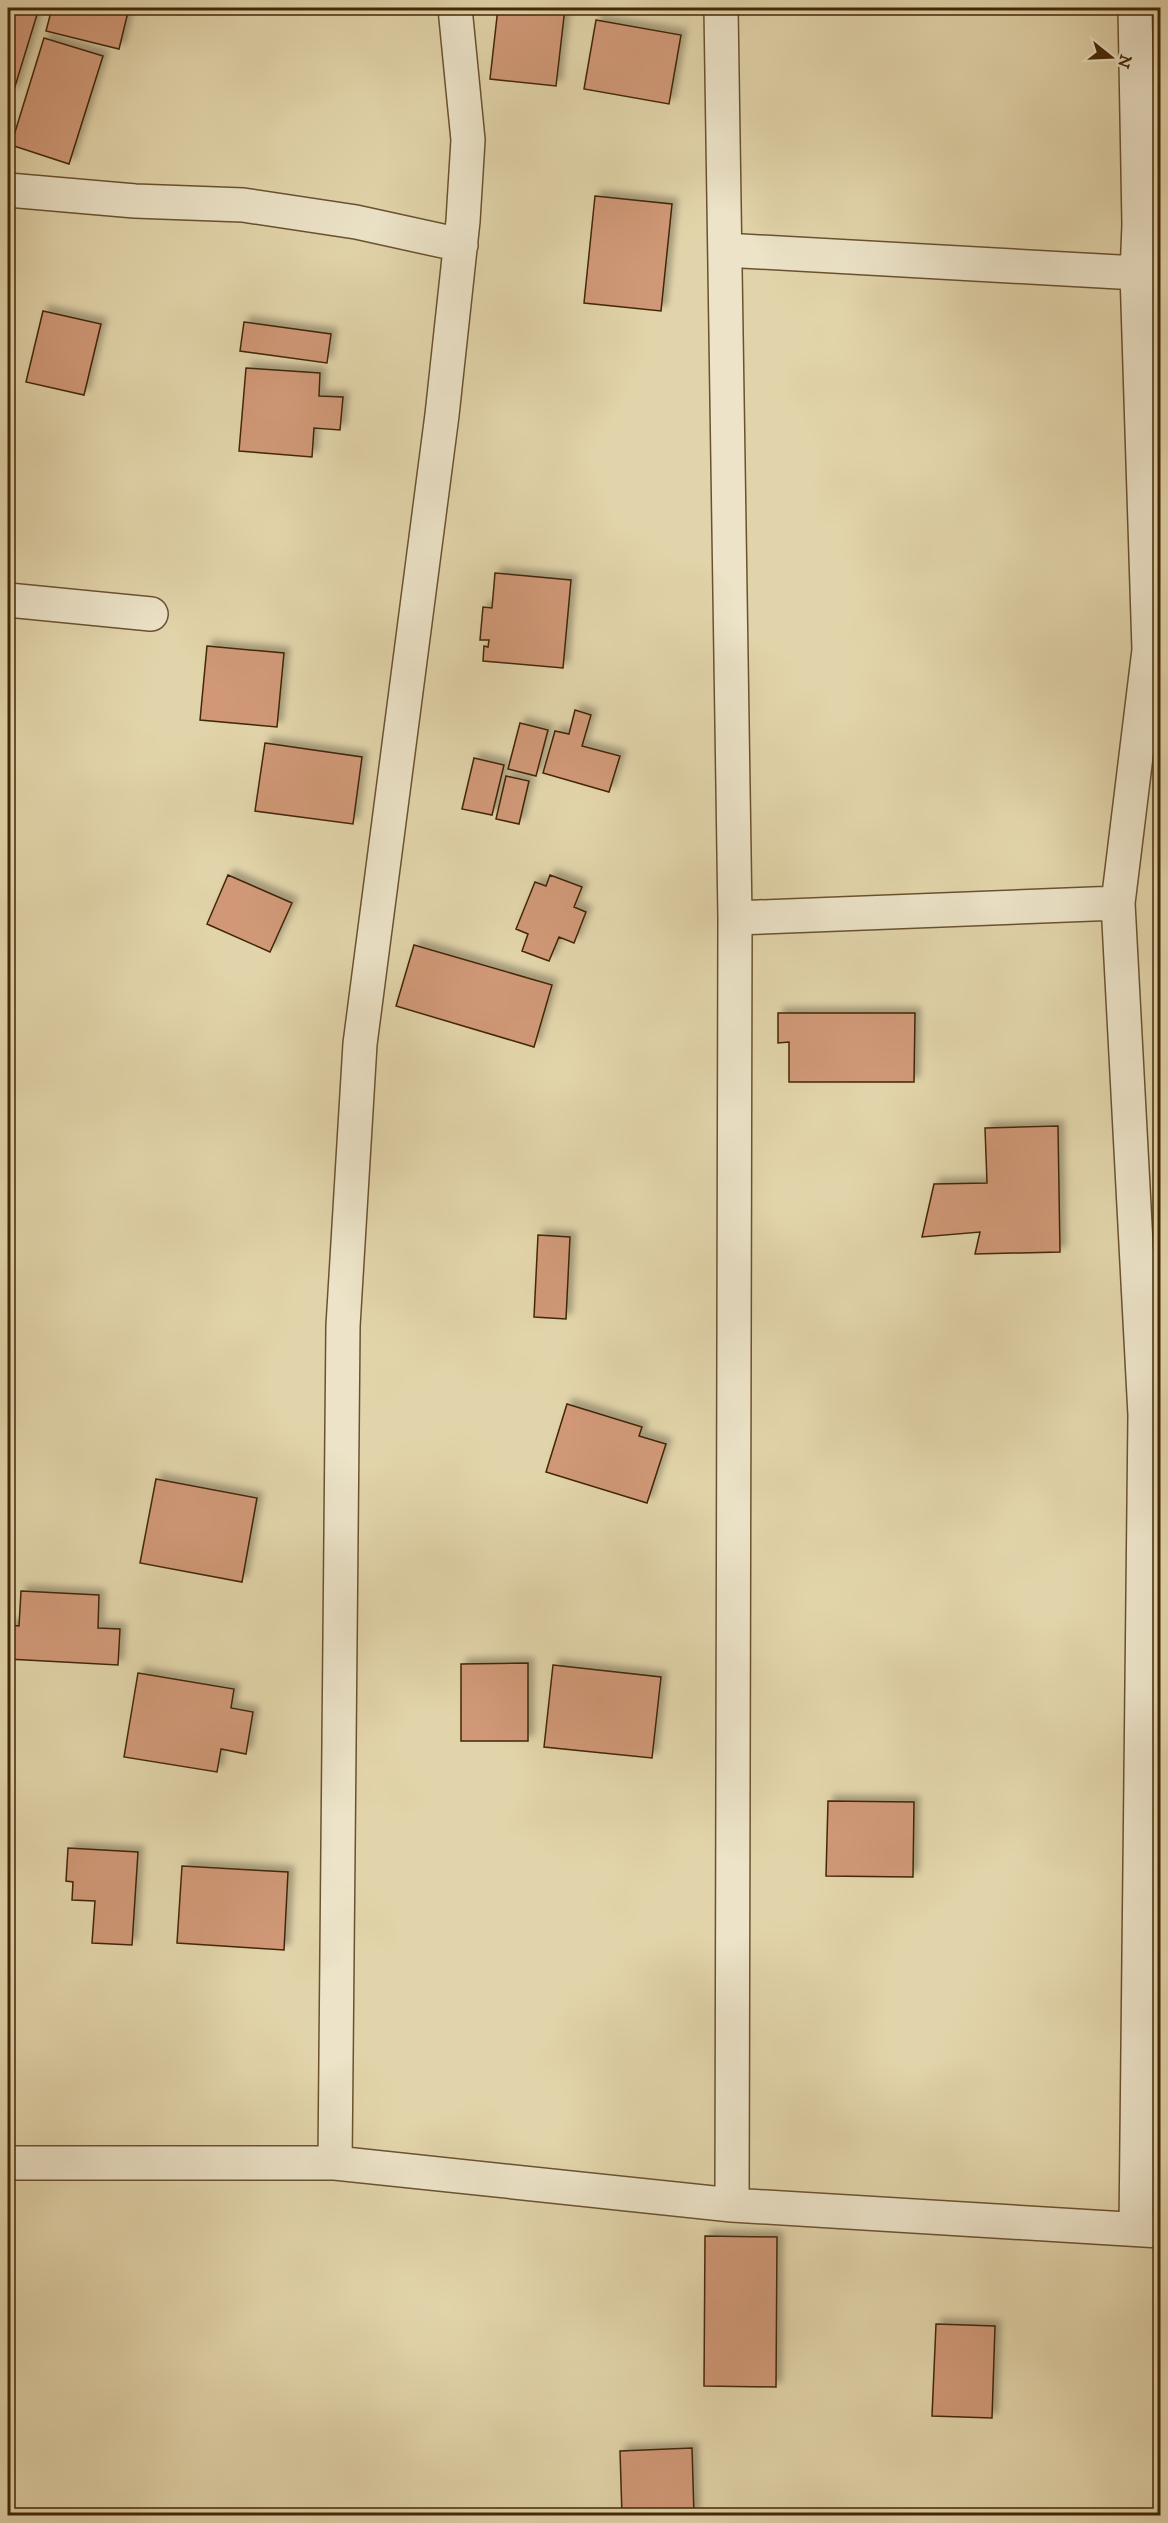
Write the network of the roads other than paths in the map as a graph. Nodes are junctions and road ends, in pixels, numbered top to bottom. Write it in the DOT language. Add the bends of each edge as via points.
graph roads {
  1 [pos="455,8"];
  2 [pos="721,8"];
  3 [pos="1135,8"];
  4 [pos="8,190"];
  5 [pos="1150,227"];
  6 [pos="461,245"];
  7 [pos="725,250"];
  8 [pos="1137,273"];
  9 [pos="8,600"];
  10 [pos="151,614"];
  11 [pos="1155,652"];
  12 [pos="1118,903"];
  13 [pos="735,918"];
  14 [pos="8,2163"];
  15 [pos="335,2163"];
  16 [pos="732,2205"];
  17 [pos="1148,2230"];
  1 -- 6 [label="street" via="468,140"];
  2 -- 7 [label="street"];
  3 -- 5 [label="street"];
  4 -- 6 [label="street" via="243,205 356,222"];
  5 -- 8 [label="street"];
  6 -- 15 [label="street" via="357,1077 343,1326"];
  7 -- 8 [label="street"];
  7 -- 13 [label="street"];
  8 -- 11 [label="street"];
  9 -- 10 [label="street"];
  11 -- 12 [label="street"];
  12 -- 13 [label="street"];
  12 -- 17 [label="street" via="1144,1415"];
  13 -- 16 [label="street"];
  14 -- 15 [label="street"];
  15 -- 16 [label="street"];
  16 -- 17 [label="street"];
}
